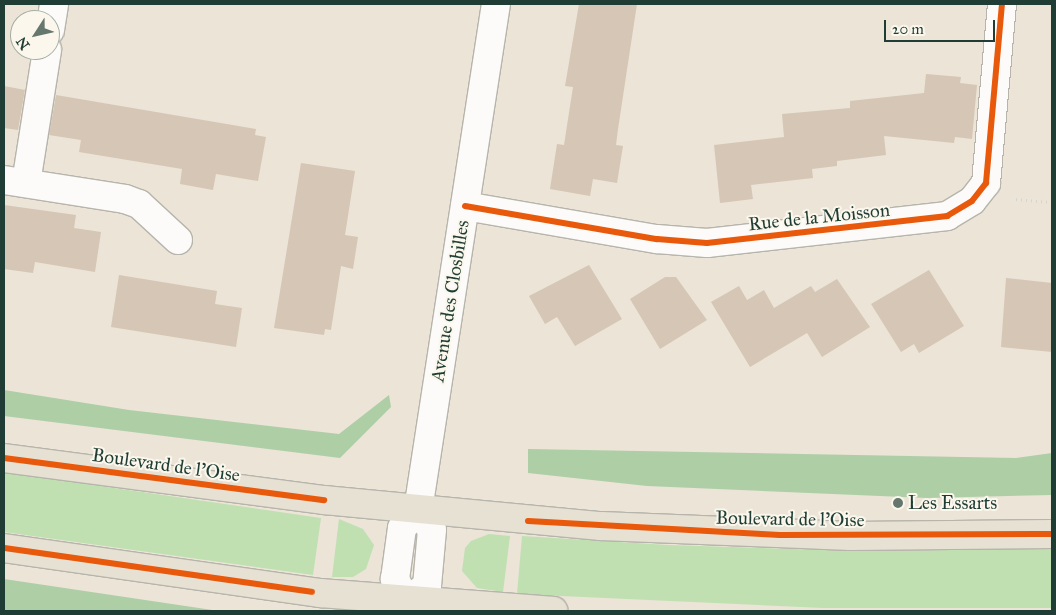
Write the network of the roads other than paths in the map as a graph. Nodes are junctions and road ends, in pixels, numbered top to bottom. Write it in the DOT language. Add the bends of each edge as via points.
graph roads {
  1 [pos="496,4"];
  2 [pos="1002,4"];
  3 [pos="45,60"];
  4 [pos="15,181"];
  5 [pos="465,206"];
  6 [pos="178,240"];
  7 [pos="4,458"];
  8 [pos="418,510"];
  9 [pos="1052,534"];
  10 [pos="4,548"];
  11 [pos="406,606"];
  12 [pos="553,611"];
  1 -- 5 [label="street, Avenue des Closbilles"];
  2 -- 5 [label="street, Rue de la Moisson" via="986,183 972,201 947,216 706,243 657,239"];
  3 -- 4 [label="street"];
  4 -- 6 [label="street" via="139,204"];
  5 -- 8 [label="street, Avenue des Closbilles"];
  7 -- 8 [label="main road, Boulevard de l'Oise" via="227,489"];
  8 -- 9 [label="main road, Boulevard de l'Oise" via="707,532 851,536"];
  8 -- 11 [label="street" via="402,528 395,579"];
  10 -- 11 [label="main road"];
  11 -- 12 [label="main road"];
}
